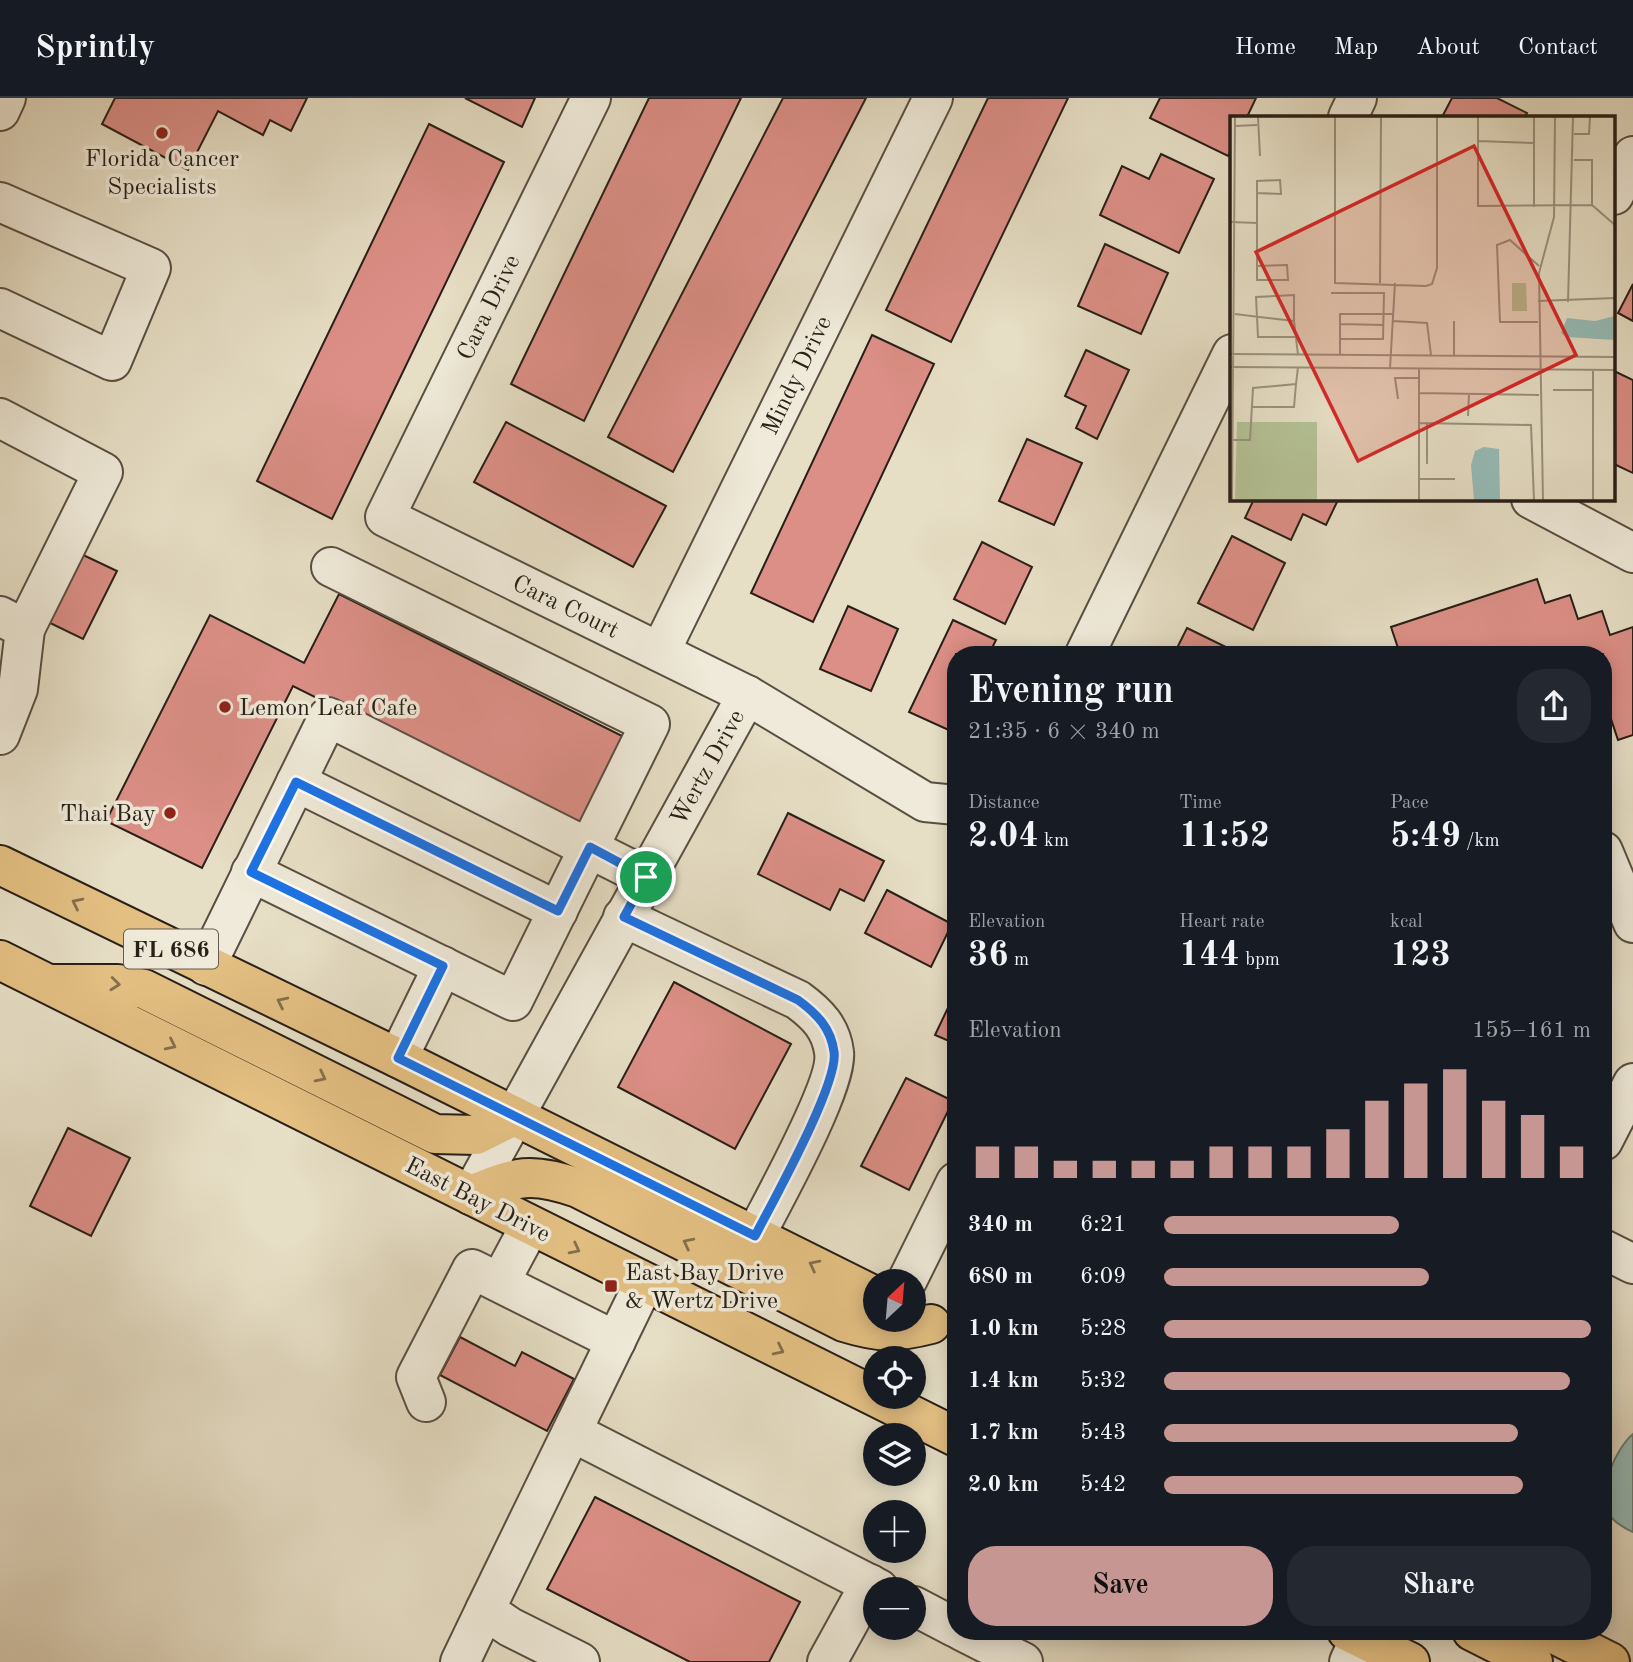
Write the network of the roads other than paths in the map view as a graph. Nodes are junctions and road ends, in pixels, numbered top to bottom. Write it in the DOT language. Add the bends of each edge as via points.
graph roads {
  1 [pos="6,98"];
  2 [pos="591,98"];
  3 [pos="933,98"];
  4 [pos="1357,98"];
  5 [pos="0,111"];
  6 [pos="1348,116"];
  7 [pos="1633,156"];
  8 [pos="1616,191"];
  9 [pos="0,202"];
  10 [pos="0,308"];
  11 [pos="1230,358"];
  12 [pos="0,418"];
  13 [pos="1533,500"];
  14 [pos="385,516"];
  15 [pos="1633,553"];
  16 [pos="331,567"];
  17 [pos="13,622"];
  18 [pos="1090,646"];
  19 [pos="660,652"];
  20 [pos="747,695"];
  21 [pos="0,735"];
  22 [pos="296,782"];
  23 [pos="947,804"];
  24 [pos="590,847"];
  25 [pos="0,865"];
  26 [pos="251,872"];
  27 [pos="1612,873"];
  28 [pos="646,877"];
  29 [pos="558,911"];
  30 [pos="624,917"];
  31 [pos="1633,923"];
  32 [pos="0,960"];
  33 [pos="206,966"];
  34 [pos="443,966"];
  35 [pos="47,984"];
  36 [pos="398,1058"];
  37 [pos="1633,1083"];
  38 [pos="514,1116"];
  39 [pos="1612,1124"];
  40 [pos="471,1195"];
  41 [pos="947,1200"];
  42 [pos="530,1226"];
  43 [pos="755,1236"];
  44 [pos="1612,1254"];
  45 [pos="1633,1264"];
  46 [pos="913,1269"];
  47 [pos="500,1282"];
  48 [pos="644,1283"];
  49 [pos="863,1290"];
  50 [pos="933,1325"];
  51 [pos="617,1340"];
  52 [pos="426,1402"];
  53 [pos="572,1432"];
  54 [pos="947,1433"];
  55 [pos="863,1580"];
  56 [pos="863,1604"];
  57 [pos="485,1610"];
  58 [pos="926,1612"];
  59 [pos="947,1623"];
  60 [pos="980,1640"];
  61 [pos="1363,1640"];
  62 [pos="1490,1640"];
  63 [pos="1566,1640"];
  64 [pos="523,1649"];
  65 [pos="460,1662"];
  66 [pos="580,1662"];
  67 [pos="827,1662"];
  68 [pos="1023,1662"];
  69 [pos="1410,1662"];
  70 [pos="1533,1662"];
  71 [pos="1611,1662"];
  1 -- 5 [label="street"];
  2 -- 14 [label="street, Cara Drive"];
  3 -- 19 [label="street, Mindy Drive"];
  4 -- 6 [label="street"];
  7 -- 8 [label="street"];
  9 -- 10 [label="street" via="151,268 112,361"];
  11 -- 18 [label="street"];
  12 -- 17 [label="street" via="103,472"];
  13 -- 15 [label="street"];
  14 -- 19 [label="street, Cara Court"];
  16 -- 24 [label="street" via="650,724"];
  17 -- 21 [label="street" via="18,689"];
  19 -- 20 [label="street, Cara Court"];
  20 -- 23 [label="street, Wertz Drive" via="925,802"];
  20 -- 28 [label="street, Wertz Drive"];
  22 -- 24 [label="street" via="328,717"];
  22 -- 26 [label="street"];
  22 -- 29 [label="street"];
  24 -- 28 [label="street"];
  24 -- 29 [label="street"];
  33 -- 25 [label="main road, FL 686, one-way"];
  26 -- 33 [label="street"];
  26 -- 34 [label="street"];
  27 -- 31 [label="street"];
  28 -- 30 [label="street, Wertz Drive"];
  29 -- 34 [label="street" via="513,1001"];
  30 -- 38 [label="street, Wertz Drive"];
  30 -- 43 [label="street" via="798,1000 827,1028 835,1054 825,1089"];
  32 -- 35 [label="main road, East Bay Drive"];
  36 -- 33 [label="main road, FL 686, one-way"];
  34 -- 36 [label="street"];
  35 -- 38 [label="main road, one-way" via="118,984 144,989 435,1134 476,1135"];
  35 -- 40 [label="main road, East Bay Drive, one-way"];
  36 -- 38 [label="main road, FL 686"];
  37 -- 39 [label="street"];
  38 -- 40 [label="street, Wertz Drive"];
  38 -- 43 [label="main road, FL 686"];
  40 -- 42 [label="main road, East Bay Drive"];
  50 -- 40 [label="main road, one-way" via="893,1332 844,1322 554,1179 512,1179"];
  41 -- 46 [label="street"];
  42 -- 47 [label="street"];
  42 -- 48 [label="main road, East Bay Drive, one-way"];
  49 -- 43 [label="main road, FL 686, one-way"];
  44 -- 45 [label="street"];
  47 -- 51 [label="street"];
  47 -- 52 [label="street" via="472,1269 415,1377"];
  48 -- 51 [label="street"];
  48 -- 54 [label="main road, East Bay Drive, one-way"];
  51 -- 53 [label="street"];
  53 -- 55 [label="street"];
  53 -- 57 [label="street"];
  56 -- 67 [label="street"];
  57 -- 64 [label="street"];
  57 -- 65 [label="street"];
  58 -- 59 [label="street"];
  60 -- 68 [label="street"];
  61 -- 69 [label="main road"];
  62 -- 70 [label="main road"];
  63 -- 71 [label="main road"];
  64 -- 66 [label="street"];
}
